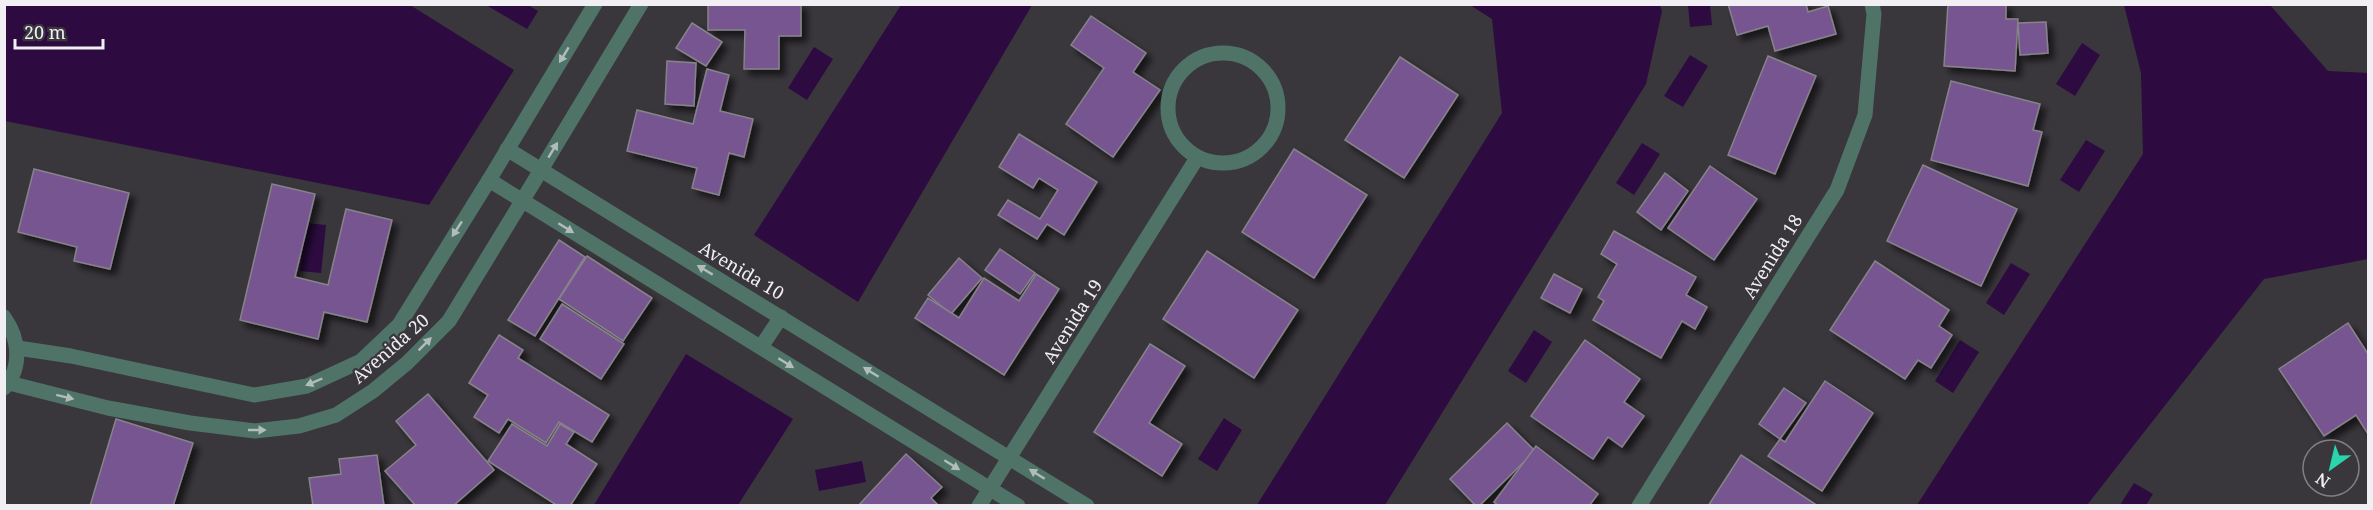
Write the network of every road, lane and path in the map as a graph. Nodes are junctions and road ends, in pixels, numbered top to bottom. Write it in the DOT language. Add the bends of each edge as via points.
graph roads {
  1 [pos="595,4"];
  2 [pos="641,4"];
  3 [pos="1872,4"];
  4 [pos="507,149"];
  5 [pos="1197,158"];
  6 [pos="541,170"];
  7 [pos="489,180"];
  8 [pos="521,200"];
  9 [pos="4,317"];
  10 [pos="782,317"];
  11 [pos="761,347"];
  12 [pos="18,348"];
  13 [pos="7,386"];
  14 [pos="1010,458"];
  15 [pos="990,488"];
  16 [pos="979,506"];
  17 [pos="1018,506"];
  18 [pos="1087,506"];
  19 [pos="1639,506"];
  1 -- 4 [label="street, one-way"];
  6 -- 2 [label="street, one-way"];
  3 -- 19 [label="street, Avenida 18" via="1865,115 1837,190"];
  4 -- 6 [label="street, Avenida 10"];
  4 -- 7 [label="street"];
  5 -- 5 [label="street" via="1218,164 1240,161 1259,151 1272,134 1278,113 1276,92 1265,72 1248,59 1227,53 1206,55 1186,66 1173,83 1167,104 1170,125 1180,144"];
  5 -- 14 [label="street, Avenida 19"];
  6 -- 8 [label="street, Avenida 20"];
  10 -- 6 [label="street, Avenida 10, one-way"];
  7 -- 8 [label="street"];
  7 -- 12 [label="street, Avenida 20, one-way" via="399,325 361,361 307,386 254,395"];
  8 -- 11 [label="street, one-way"];
  13 -- 8 [label="street, Avenida 20, one-way" via="190,423 255,431 300,426 336,415 373,392 449,321"];
  9 -- 12 [label="street"];
  10 -- 11 [label="street"];
  14 -- 10 [label="street, Avenida 10, one-way"];
  11 -- 15 [label="street, one-way"];
  12 -- 13 [label="street" via="16,366"];
  14 -- 15 [label="street, Avenida 19"];
  18 -- 14 [label="street, Avenida 10, one-way"];
  15 -- 16 [label="street, Avenida 19"];
  15 -- 17 [label="street"];
}
